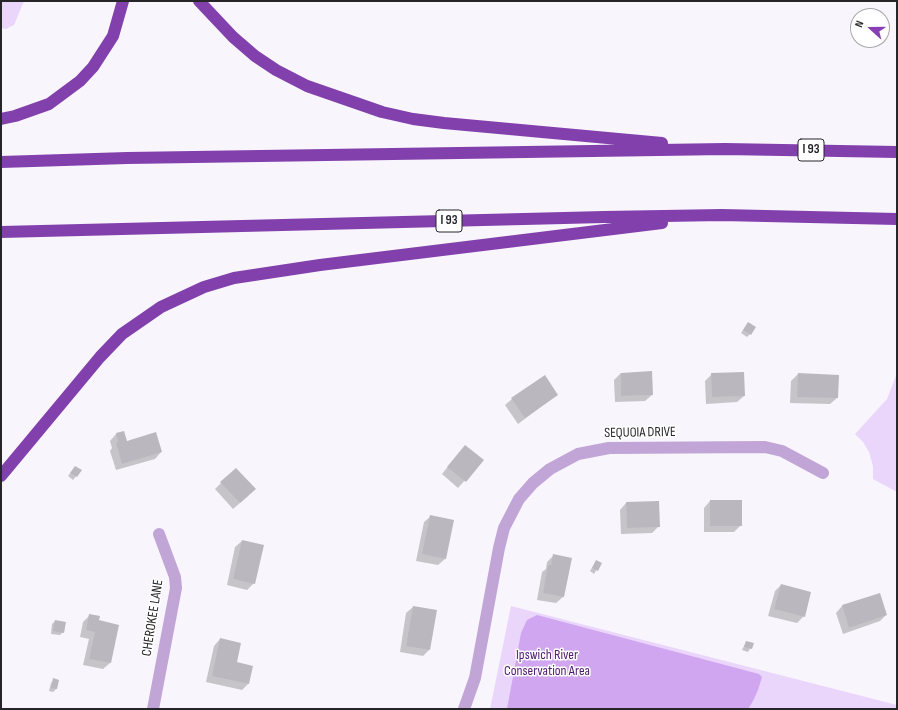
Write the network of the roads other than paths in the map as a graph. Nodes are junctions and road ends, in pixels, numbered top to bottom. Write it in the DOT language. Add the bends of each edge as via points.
graph roads {
  1 [pos="123,1"];
  2 [pos="200,1"];
  3 [pos="1,119"];
  4 [pos="725,149"];
  5 [pos="897,152"];
  6 [pos="1,162"];
  7 [pos="722,215"];
  8 [pos="897,219"];
  9 [pos="1,232"];
  10 [pos="823,473"];
  11 [pos="1,476"];
  12 [pos="159,534"];
  13 [pos="153,709"];
  14 [pos="464,709"];
  1 -- 3 [label="highway" via="113,36 93,67 80,81 49,104"];
  2 -- 4 [label="highway" via="233,38 276,70 307,86 382,112 444,124"];
  4 -- 5 [label="highway, I 93"];
  4 -- 6 [label="highway, I 93"];
  7 -- 8 [label="highway, I 93"];
  7 -- 9 [label="highway, I 93"];
  7 -- 11 [label="highway" via="320,265 234,278 204,287 161,307 134,324 89,370"];
  10 -- 14 [label="street, SEQUOIA DRIVE" via="782,452 765,447 609,448 578,454 550,469 519,499 504,528 475,678"];
  12 -- 13 [label="street, CHEROKEE LANE" via="175,577 176,588"];
}
